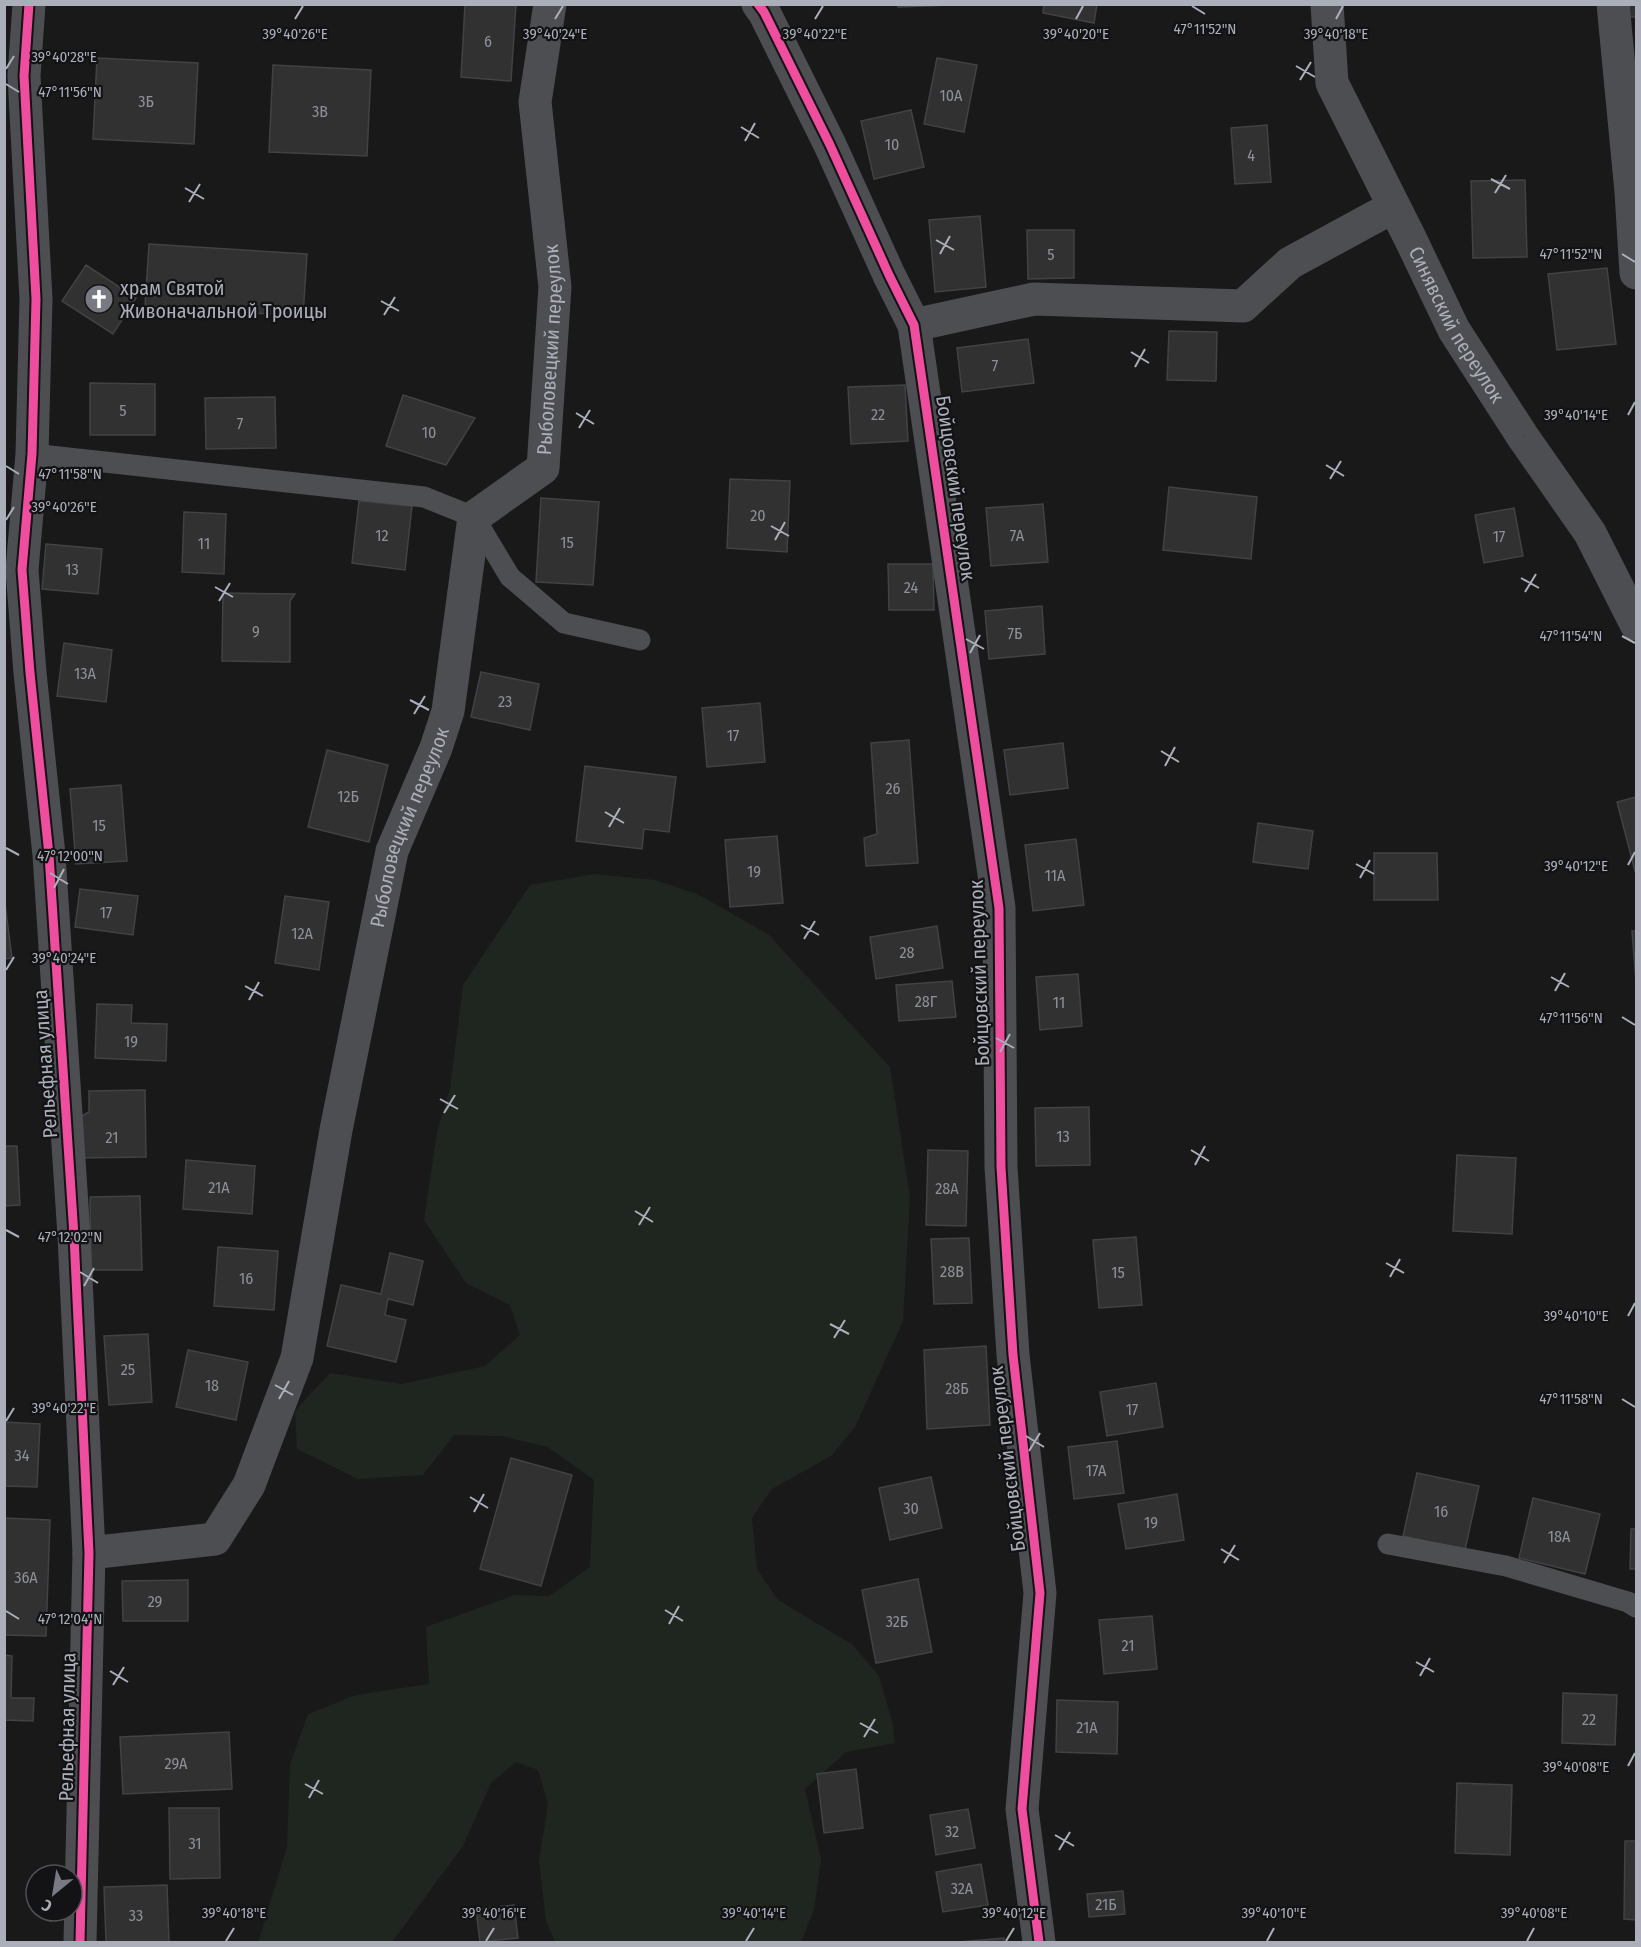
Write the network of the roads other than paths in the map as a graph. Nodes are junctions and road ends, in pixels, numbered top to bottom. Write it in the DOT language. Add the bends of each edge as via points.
graph roads {
  1 [pos="29,4"];
  2 [pos="550,4"];
  3 [pos="758,4"];
  4 [pos="1327,4"];
  5 [pos="1613,4"];
  6 [pos="1393,207"];
  7 [pos="1636,273"];
  8 [pos="914,325"];
  9 [pos="32,454"];
  10 [pos="474,517"];
  11 [pos="1636,624"];
  12 [pos="640,640"];
  13 [pos="1388,1544"];
  14 [pos="89,1553"];
  15 [pos="1636,1607"];
  16 [pos="80,1942"];
  17 [pos="1039,1942"];
  1 -- 9 [label="street, Рельефная улица" via="24,76 36,299"];
  2 -- 10 [label="street, Рыболовецкий переулок" via="535,102 555,287 543,468"];
  3 -- 8 [label="street, Бойцовский переулок" via="830,145"];
  4 -- 6 [label="street, Синявский переулок" via="1332,83"];
  5 -- 7 [label="street"];
  6 -- 8 [label="street" via="1290,263 1243,306 1034,299"];
  6 -- 11 [label="street, Синявский переулок" via="1454,330 1522,437 1590,533"];
  8 -- 17 [label="street, Бойцовский переулок" via="999,908 1001,1167 1012,1343 1040,1593 1022,1809"];
  9 -- 10 [label="lane" via="424,497"];
  9 -- 14 [label="street, Рельефная улица" via="22,570 49,855 74,1236"];
  10 -- 12 [label="lane" via="510,577 564,623"];
  10 -- 14 [label="street, Рыболовецкий переулок" via="448,711 392,851 336,1130 297,1358 249,1485 215,1539"];
  13 -- 15 [label="lane" via="1506,1566"];
  14 -- 16 [label="street, Рельефная улица"];
}
